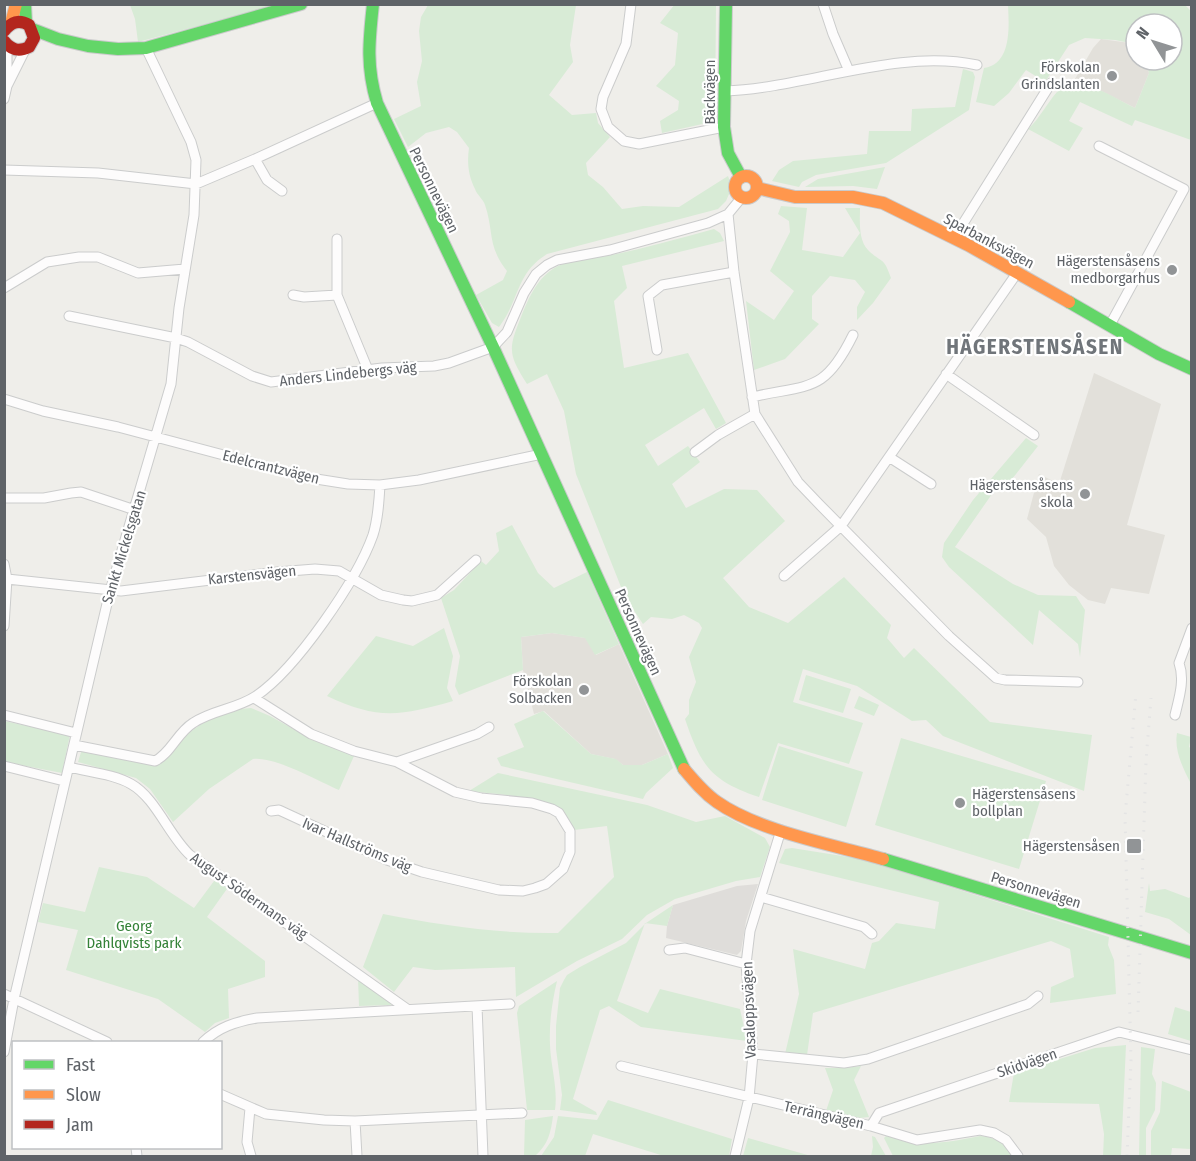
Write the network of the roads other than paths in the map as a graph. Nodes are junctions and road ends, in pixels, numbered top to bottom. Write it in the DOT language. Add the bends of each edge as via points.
graph roads {
  1 [pos="16,4"];
  2 [pos="25,4"];
  3 [pos="301,4"];
  4 [pos="373,4"];
  5 [pos="631,4"];
  6 [pos="726,4"];
  7 [pos="824,4"];
  8 [pos="279,8"];
  9 [pos="7,26"];
  10 [pos="29,26"];
  11 [pos="6,43"];
  12 [pos="79,44"];
  13 [pos="27,48"];
  14 [pos="146,48"];
  15 [pos="976,65"];
  16 [pos="849,71"];
  17 [pos="1051,83"];
  18 [pos="8,86"];
  19 [pos="725,91"];
  20 [pos="4,99"];
  21 [pos="377,103"];
  22 [pos="724,127"];
  23 [pos="1099,146"];
  24 [pos="255,159"];
  25 [pos="4,170"];
  26 [pos="741,177"];
  27 [pos="196,184"];
  28 [pos="757,188"];
  29 [pos="282,191"];
  30 [pos="742,197"];
  31 [pos="728,214"];
  32 [pos="954,238"];
  33 [pos="337,239"];
  34 [pos="185,269"];
  35 [pos="734,272"];
  36 [pos="1017,273"];
  37 [pos="4,288"];
  38 [pos="293,295"];
  39 [pos="337,295"];
  40 [pos="69,316"];
  41 [pos="1110,325"];
  42 [pos="853,335"];
  43 [pos="176,338"];
  44 [pos="493,347"];
  45 [pos="657,350"];
  46 [pos="1191,369"];
  47 [pos="368,370"];
  48 [pos="946,374"];
  49 [pos="752,397"];
  50 [pos="4,399"];
  51 [pos="755,414"];
  52 [pos="1034,435"];
  53 [pos="157,438"];
  54 [pos="695,452"];
  55 [pos="542,454"];
  56 [pos="889,457"];
  57 [pos="930,484"];
  58 [pos="380,485"];
  59 [pos="4,498"];
  60 [pos="135,510"];
  61 [pos="841,526"];
  62 [pos="476,560"];
  63 [pos="4,564"];
  64 [pos="784,576"];
  65 [pos="353,578"];
  66 [pos="7,579"];
  67 [pos="110,591"];
  68 [pos="4,626"];
  69 [pos="1191,628"];
  70 [pos="1078,682"];
  71 [pos="254,698"];
  72 [pos="4,715"];
  73 [pos="1175,715"];
  74 [pos="489,727"];
  75 [pos="76,733"];
  76 [pos="74,745"];
  77 [pos="397,762"];
  78 [pos="4,766"];
  79 [pos="69,767"];
  80 [pos="64,781"];
  81 [pos="271,811"];
  82 [pos="782,830"];
  83 [pos="760,897"];
  84 [pos="872,934"];
  85 [pos="669,950"];
  86 [pos="1191,953"];
  87 [pos="746,964"];
  88 [pos="1038,996"];
  89 [pos="9,997"];
  90 [pos="510,1004"];
  91 [pos="477,1006"];
  92 [pos="407,1009"];
  93 [pos="105,1041"];
  94 [pos="204,1041"];
  95 [pos="1191,1050"];
  96 [pos="4,1052"];
  97 [pos="753,1054"];
  98 [pos="621,1066"];
  99 [pos="222,1095"];
  100 [pos="749,1098"];
  101 [pos="250,1108"];
  102 [pos="522,1113"];
  103 [pos="482,1115"];
  104 [pos="355,1121"];
  105 [pos="871,1126"];
  106 [pos="251,1156"];
  107 [pos="357,1156"];
  108 [pos="483,1156"];
  109 [pos="735,1156"];
  110 [pos="1018,1156"];
  1 -- 9 [label="street"];
  2 -- 10 [label="street"];
  3 -- 8 [label="street"];
  4 -- 21 [label="street, Personnevägen" via="368,50"];
  5 -- 22 [label="street" via="626,44 603,96 602,109 608,127 624,141 639,144"];
  6 -- 19 [label="street, Bäckvägen"];
  7 -- 16 [label="street"];
  8 -- 14 [label="street"];
  9 -- 10 [label="street" via="19,21"];
  10 -- 12 [label="street"];
  10 -- 13 [label="street" via="34,38"];
  11 -- 13 [label="street" via="14,50"];
  11 -- 18 [label="street"];
  12 -- 13 [label="street" via="39,44"];
  12 -- 14 [label="street" via="115,51"];
  13 -- 18 [label="street"];
  14 -- 27 [label="street, Sankt Mickelsgatan" via="194,149"];
  15 -- 16 [label="street" via="922,60"];
  16 -- 19 [label="street" via="760,89"];
  17 -- 32 [label="street"];
  18 -- 20 [label="street"];
  19 -- 22 [label="street, Bäckvägen"];
  21 -- 24 [label="street"];
  21 -- 44 [label="street, Personnevägen"];
  22 -- 26 [label="street, Bäckvägen" via="728,153"];
  23 -- 41 [label="street" via="1184,189"];
  24 -- 27 [label="street"];
  24 -- 29 [label="street" via="267,180"];
  25 -- 27 [label="street" via="89,172"];
  26 -- 28 [label="street" via="751,176"];
  26 -- 30 [label="street" via="735,189"];
  27 -- 34 [label="street, Sankt Mickelsgatan"];
  28 -- 30 [label="street" via="752,196"];
  28 -- 32 [label="street, Sparbanksvägen" via="799,198 875,201"];
  30 -- 31 [label="street"];
  31 -- 35 [label="street"];
  31 -- 44 [label="street" via="610,250 557,260 536,274 507,332"];
  32 -- 36 [label="street, Sparbanksvägen"];
  33 -- 39 [label="street"];
  34 -- 37 [label="street" via="138,273 98,257 78,257 47,262"];
  34 -- 43 [label="street, Sankt Mickelsgatan"];
  35 -- 45 [label="street" via="662,285 648,296"];
  35 -- 49 [label="street"];
  36 -- 41 [label="street, Sparbanksvägen"];
  36 -- 48 [label="street"];
  38 -- 39 [label="street"];
  39 -- 47 [label="street"];
  40 -- 43 [label="street, Anders Lindebergs väg"];
  41 -- 46 [label="street, Sparbanksvägen" via="1155,353"];
  42 -- 49 [label="street" via="838,363 817,382"];
  43 -- 47 [label="street, Anders Lindebergs väg" via="271,382"];
  43 -- 53 [label="street, Sankt Mickelsgatan" via="171,384"];
  44 -- 47 [label="street, Anders Lindebergs väg" via="434,366"];
  44 -- 55 [label="street, Personnevägen"];
  48 -- 52 [label="street"];
  48 -- 56 [label="street"];
  49 -- 51 [label="street"];
  50 -- 53 [label="street, Edelcrantzvägen"];
  51 -- 54 [label="street"];
  51 -- 61 [label="street" via="798,482"];
  53 -- 58 [label="street, Edelcrantzvägen" via="310,478"];
  53 -- 60 [label="street, Sankt Mickelsgatan"];
  55 -- 58 [label="street, Edelcrantzvägen"];
  55 -- 82 [label="street, Personnevägen" via="681,765 719,803"];
  56 -- 57 [label="street"];
  56 -- 61 [label="street"];
  58 -- 65 [label="street" via="376,525"];
  59 -- 60 [label="street" via="44,498 81,492"];
  60 -- 67 [label="street, Sankt Mickelsgatan"];
  61 -- 64 [label="street"];
  61 -- 70 [label="street" via="996,678"];
  62 -- 65 [label="street, Karstensvägen" via="444,590 422,599 391,598"];
  63 -- 66 [label="street"];
  65 -- 67 [label="street, Karstensvägen" via="339,571 297,570"];
  65 -- 71 [label="street" via="296,658"];
  66 -- 67 [label="street, Karstensvägen"];
  66 -- 68 [label="street"];
  67 -- 75 [label="street, Sankt Mickelsgatan"];
  69 -- 73 [label="street" via="1179,663 1182,686"];
  71 -- 76 [label="street" via="193,722 155,761"];
  71 -- 77 [label="street, Ivar Hallströms väg" via="311,734 354,752"];
  72 -- 75 [label="street"];
  74 -- 77 [label="street"];
  75 -- 76 [label="street, Sankt Mickelsgatan"];
  76 -- 79 [label="street, Sankt Mickelsgatan"];
  77 -- 81 [label="street, Ivar Hallströms väg" via="466,795 532,803 559,813 570,831 570,852 563,869 535,888 499,890 396,864 279,810"];
  78 -- 80 [label="street"];
  79 -- 80 [label="street, Sankt Mickelsgatan"];
  79 -- 92 [label="street, August Södermans väg" via="133,785 190,855"];
  80 -- 89 [label="street, Sankt Mickelsgatan"];
  82 -- 83 [label="street, Vasaloppsvägen"];
  82 -- 86 [label="street, Personnevägen"];
  83 -- 84 [label="street" via="864,927"];
  83 -- 87 [label="street, Vasaloppsvägen"];
  85 -- 87 [label="street" via="685,948"];
  87 -- 97 [label="street, Vasaloppsvägen"];
  88 -- 97 [label="street" via="1028,1004 844,1064"];
  89 -- 93 [label="street"];
  89 -- 96 [label="street, Sankt Mickelsgatan"];
  90 -- 91 [label="street"];
  91 -- 92 [label="street"];
  91 -- 103 [label="street"];
  92 -- 94 [label="street" via="257,1018 231,1023"];
  95 -- 105 [label="street, Skidvägen" via="1119,1032 879,1113"];
  97 -- 100 [label="street, Vasaloppsvägen"];
  98 -- 100 [label="street, Terrängvägen"];
  99 -- 101 [label="street"];
  100 -- 105 [label="street, Terrängvägen"];
  100 -- 109 [label="street, Vasaloppsvägen"];
  101 -- 104 [label="street" via="266,1114"];
  101 -- 106 [label="street" via="247,1142"];
  102 -- 103 [label="street"];
  103 -- 104 [label="street"];
  103 -- 108 [label="street"];
  104 -- 107 [label="street"];
  105 -- 110 [label="street, Terrängvägen" via="917,1140 980,1130 1006,1140"];
}
